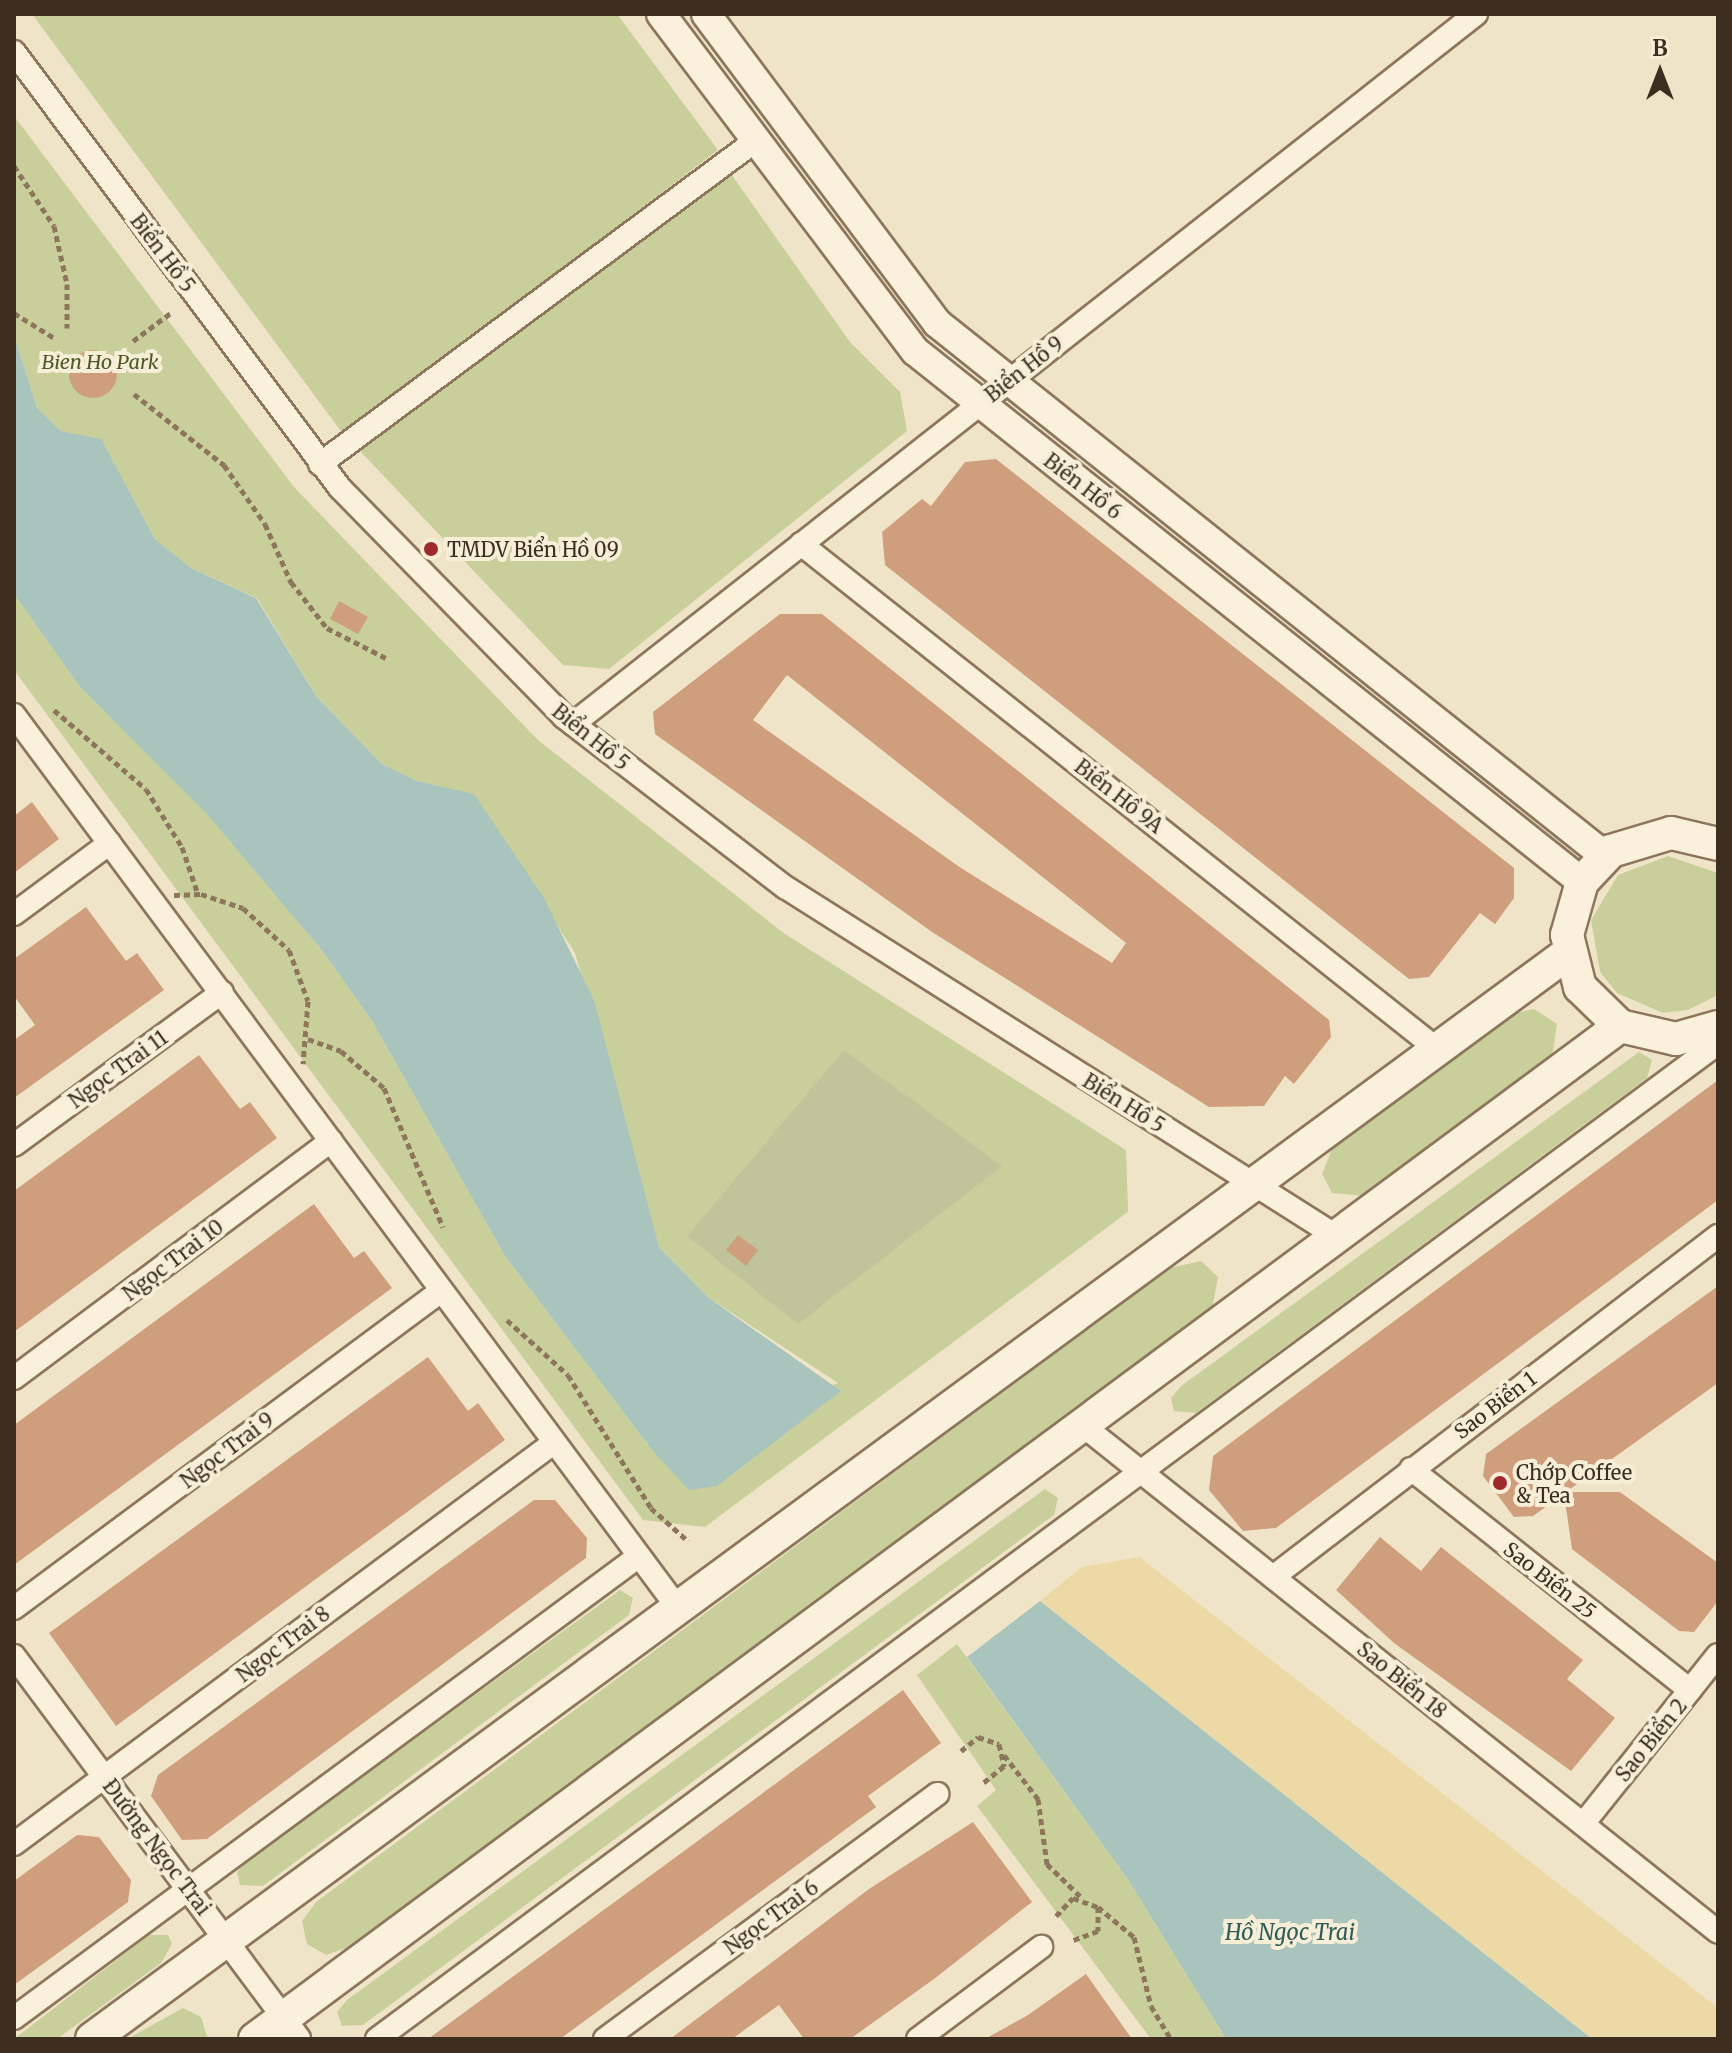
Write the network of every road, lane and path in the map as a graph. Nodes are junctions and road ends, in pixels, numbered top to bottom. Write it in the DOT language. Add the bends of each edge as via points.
graph roads {
  1 [pos="661,14"];
  2 [pos="706,14"];
  3 [pos="1476,14"];
  4 [pos="14,52"];
  5 [pos="755,141"];
  6 [pos="14,166"];
  7 [pos="172,312"];
  8 [pos="14,313"];
  9 [pos="67,328"];
  10 [pos="56,339"];
  11 [pos="133,341"];
  12 [pos="1008,382"];
  13 [pos="134,394"];
  14 [pos="980,404"];
  15 [pos="320,464"];
  16 [pos="801,544"];
  17 [pos="386,658"];
  18 [pos="54,710"];
  19 [pos="14,715"];
  20 [pos="573,724"];
  21 [pos="110,843"];
  22 [pos="1717,843"];
  23 [pos="1605,856"];
  24 [pos="1582,882"];
  25 [pos="198,894"];
  26 [pos="173,895"];
  27 [pos="14,914"];
  28 [pos="1568,953"];
  29 [pos="222,992"];
  30 [pos="1620,1026"];
  31 [pos="1718,1027"];
  32 [pos="308,1039"];
  33 [pos="1718,1043"];
  34 [pos="1437,1049"];
  35 [pos="302,1070"];
  36 [pos="331,1141"];
  37 [pos="14,1145"];
  38 [pos="1253,1185"];
  39 [pos="443,1227"];
  40 [pos="1336,1236"];
  41 [pos="1718,1236"];
  42 [pos="441,1291"];
  43 [pos="507,1320"];
  44 [pos="14,1378"];
  45 [pos="1086,1428"];
  46 [pos="552,1444"];
  47 [pos="1411,1469"];
  48 [pos="1144,1474"];
  49 [pos="688,1541"];
  50 [pos="639,1556"];
  51 [pos="1273,1577"];
  52 [pos="14,1608"];
  53 [pos="678,1608"];
  54 [pos="1718,1655"];
  55 [pos="14,1656"];
  56 [pos="1690,1690"];
  57 [pos="961,1751"];
  58 [pos="1004,1755"];
  59 [pos="105,1777"];
  60 [pos="983,1783"];
  61 [pos="937,1794"];
  62 [pos="1583,1824"];
  63 [pos="14,1844"];
  64 [pos="187,1888"];
  65 [pos="1082,1898"];
  66 [pos="1098,1907"];
  67 [pos="1056,1916"];
  68 [pos="1715,1924"];
  69 [pos="226,1939"];
  70 [pos="1073,1940"];
  71 [pos="1041,1947"];
  72 [pos="14,2018"];
  73 [pos="291,2028"];
  74 [pos="92,2039"];
  75 [pos="255,2039"];
  76 [pos="377,2039"];
  77 [pos="605,2039"];
  78 [pos="918,2039"];
  79 [pos="1171,2039"];
  1 -- 5 [label="street, Biển Hồ 6"];
  2 -- 12 [label="street, Biển Hồ 6" via="925,310"];
  3 -- 12 [label="street, Biển Hồ 9"];
  4 -- 15 [label="street, Biển Hồ 5"];
  5 -- 14 [label="street, Biển Hồ 6" via="897,332"];
  5 -- 15 [label="street"];
  6 -- 9 [label="path" via="54,226 67,284"];
  7 -- 11 [label="path"];
  8 -- 10 [label="path"];
  12 -- 14 [label="street, Biển Hồ 9"];
  12 -- 23 [label="street, Biển Hồ 6"];
  13 -- 17 [label="path" via="224,465 265,524 291,582 327,628"];
  14 -- 16 [label="street, Biển Hồ 9"];
  14 -- 24 [label="street, Biển Hồ 6"];
  15 -- 20 [label="street, Biển Hồ 5"];
  16 -- 20 [label="street, Biển Hồ 9"];
  16 -- 34 [label="street, Biển Hồ 9A"];
  18 -- 25 [label="path" via="146,789 182,847"];
  19 -- 21 [label="street"];
  20 -- 38 [label="street, Biển Hồ 5" via="785,887"];
  21 -- 27 [label="street"];
  21 -- 29 [label="street"];
  22 -- 23 [label="main road" via="1650,835"];
  23 -- 24 [label="main road"];
  24 -- 28 [label="main road" via="1568,917"];
  25 -- 26 [label="path"];
  25 -- 32 [label="path" via="243,908 279,936 305,984"];
  28 -- 30 [label="main road" via="1591,1002"];
  28 -- 34 [label="main road"];
  29 -- 36 [label="street"];
  29 -- 37 [label="street, Ngọc Trai 11"];
  30 -- 31 [label="main road" via="1676,1039"];
  30 -- 40 [label="main road"];
  32 -- 35 [label="path"];
  32 -- 39 [label="path" via="341,1051 384,1088"];
  33 -- 48 [label="street"];
  34 -- 38 [label="main road"];
  36 -- 42 [label="street"];
  36 -- 44 [label="street, Ngọc Trai 10"];
  38 -- 40 [label="street, Biển Hồ 5"];
  38 -- 53 [label="main road"];
  40 -- 45 [label="main road"];
  41 -- 47 [label="street, Sao Biển 1"];
  42 -- 46 [label="street"];
  42 -- 52 [label="street, Ngọc Trai 9"];
  43 -- 49 [label="path" via="568,1375 651,1508"];
  45 -- 48 [label="street, Sao Biển 18"];
  45 -- 73 [label="main road"];
  46 -- 50 [label="street"];
  46 -- 59 [label="street, Ngọc Trai 8"];
  47 -- 51 [label="street, Sao Biển 1"];
  47 -- 56 [label="street, Sao Biển 25"];
  48 -- 51 [label="street, Sao Biển 18"];
  48 -- 76 [label="street"];
  50 -- 53 [label="street"];
  50 -- 64 [label="street"];
  51 -- 62 [label="street, Sao Biển 18"];
  53 -- 69 [label="main road"];
  54 -- 56 [label="street, Sao Biển 2"];
  55 -- 59 [label="street, Đường Ngọc Trai"];
  56 -- 62 [label="street, Sao Biển 2"];
  57 -- 58 [label="path" via="986,1737"];
  58 -- 60 [label="path" via="1001,1772"];
  58 -- 65 [label="path" via="1038,1799 1047,1864"];
  59 -- 63 [label="street, Ngọc Trai 8"];
  59 -- 64 [label="street, Đường Ngọc Trai"];
  61 -- 77 [label="street, Ngọc Trai 6"];
  62 -- 68 [label="street, Sao Biển 18"];
  64 -- 69 [label="street, Đường Ngọc Trai"];
  64 -- 72 [label="street"];
  65 -- 66 [label="path"];
  65 -- 67 [label="path" via="1065,1903"];
  66 -- 70 [label="path" via="1098,1931"];
  66 -- 79 [label="path" via="1134,1937 1151,2006"];
  69 -- 73 [label="street, Đường Ngọc Trai"];
  69 -- 74 [label="main road"];
  71 -- 78 [label="street"];
  73 -- 75 [label="main road"];
}
